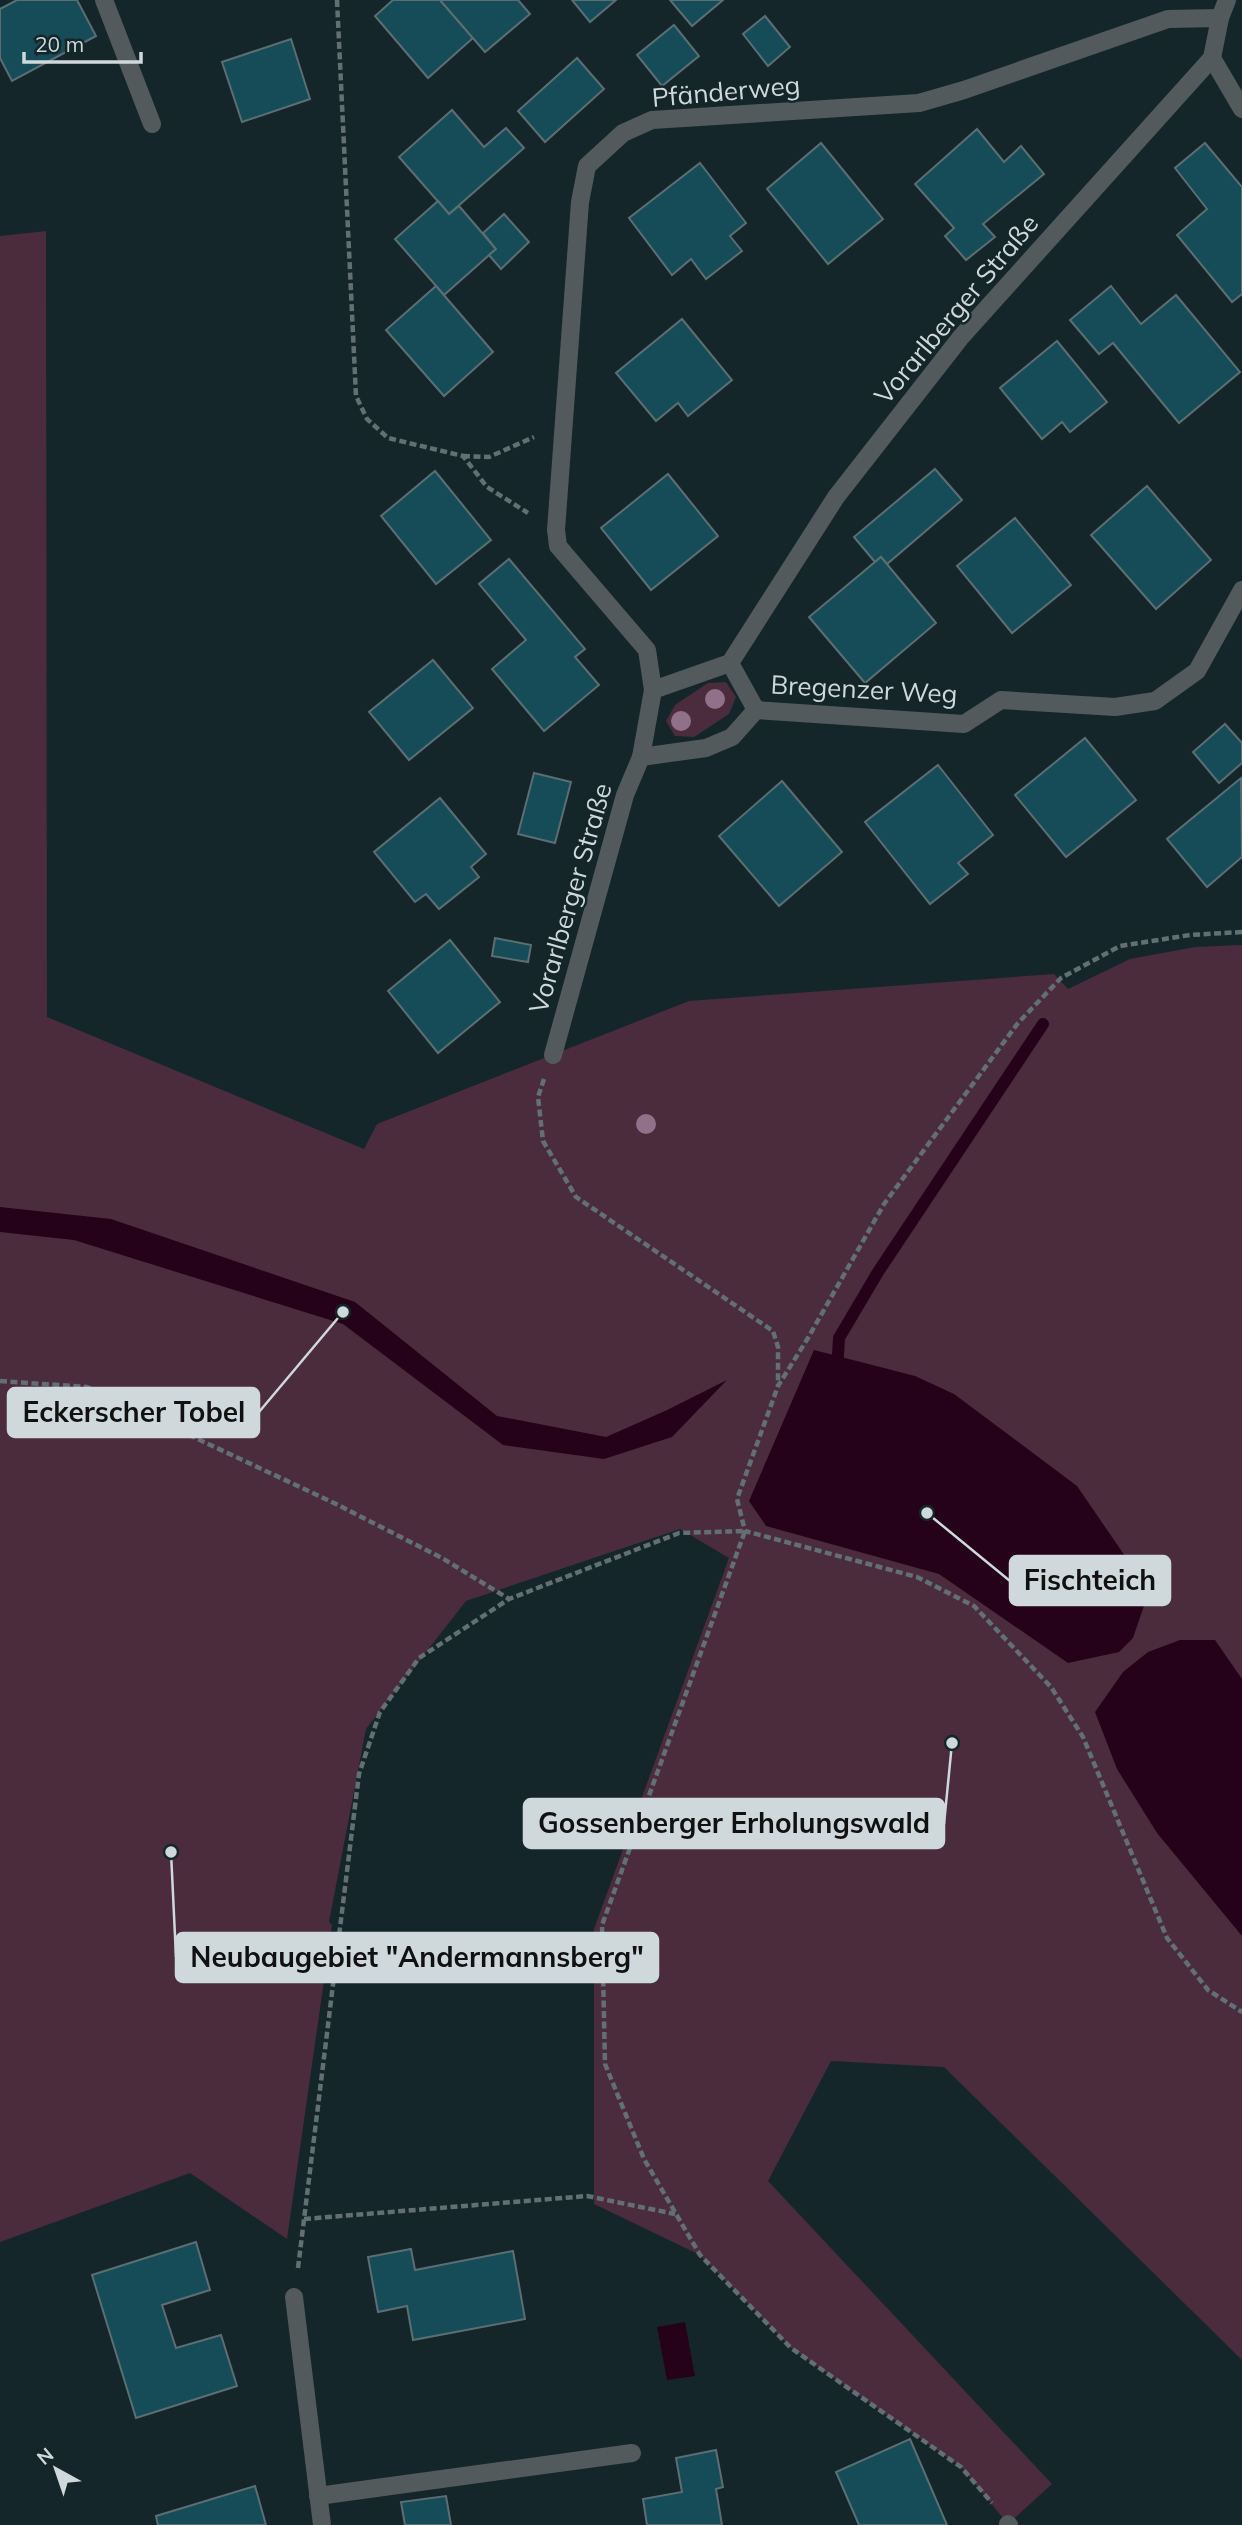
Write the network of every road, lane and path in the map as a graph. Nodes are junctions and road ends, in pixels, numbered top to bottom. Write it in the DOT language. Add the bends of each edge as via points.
graph roads {
  1 [pos="104,0"];
  2 [pos="337,0"];
  3 [pos="1227,0"];
  4 [pos="1220,18"];
  5 [pos="1212,58"];
  6 [pos="1242,109"];
  7 [pos="152,124"];
  8 [pos="562,424"];
  9 [pos="463,456"];
  10 [pos="556,530"];
  11 [pos="1242,590"];
  12 [pos="730,663"];
  13 [pos="653,690"];
  14 [pos="756,710"];
  15 [pos="641,757"];
  16 [pos="1242,932"];
  17 [pos="553,1055"];
  18 [pos="0,1381"];
  19 [pos="778,1386"];
  20 [pos="745,1531"];
  21 [pos="509,1599"];
  22 [pos="1242,2012"];
  23 [pos="676,2214"];
  24 [pos="304,2219"];
  25 [pos="295,2297"];
  26 [pos="632,2453"];
  27 [pos="318,2496"];
  28 [pos="1009,2524"];
  29 [pos="322,2525"];
  1 -- 7 [label="street"];
  2 -- 9 [label="path" via="356,396 367,419 388,439"];
  3 -- 4 [label="street"];
  4 -- 5 [label="street"];
  4 -- 8 [label="street, Pfänderweg" via="1168,19 919,103 652,120 624,133 587,166"];
  5 -- 6 [label="street"];
  5 -- 12 [label="street, Vorarlberger Straße" via="961,337 836,497"];
  8 -- 9 [label="path" via="489,457"];
  8 -- 10 [label="street, Pfänderweg"];
  9 -- 10 [label="path" via="487,486"];
  10 -- 13 [label="street, Pfänderweg" via="558,546 648,650"];
  11 -- 14 [label="street, Bregenzer Weg" via="1198,671 1155,701 1115,707 1002,700 964,724"];
  12 -- 13 [label="street"];
  12 -- 14 [label="street"];
  13 -- 15 [label="street, Vorarlberger Straße"];
  14 -- 15 [label="street, Vorarlberger Straße" via="732,737 706,748"];
  15 -- 17 [label="street, Vorarlberger Straße" via="625,794"];
  16 -- 19 [label="path" via="1121,946 1061,978 1018,1023 884,1204"];
  17 -- 19 [label="path" via="538,1097 543,1141 576,1197 773,1331 778,1347"];
  18 -- 21 [label="path" via="87,1387 334,1503 442,1558"];
  19 -- 20 [label="path" via="737,1499"];
  20 -- 21 [label="path" via="679,1533"];
  20 -- 22 [label="path" via="917,1577 974,1606 1052,1687 1083,1737 1167,1938 1208,1990"];
  20 -- 23 [label="path" via="602,1924 605,2064 644,2159"];
  21 -- 24 [label="path" via="419,1658 380,1712 359,1774"];
  23 -- 24 [label="path" via="587,2196"];
  23 -- 28 [label="path" via="700,2255 791,2348 961,2467"];
  24 -- 25 [label="path"];
  25 -- 27 [label="street"];
  26 -- 27 [label="street"];
  27 -- 29 [label="street"];
}
